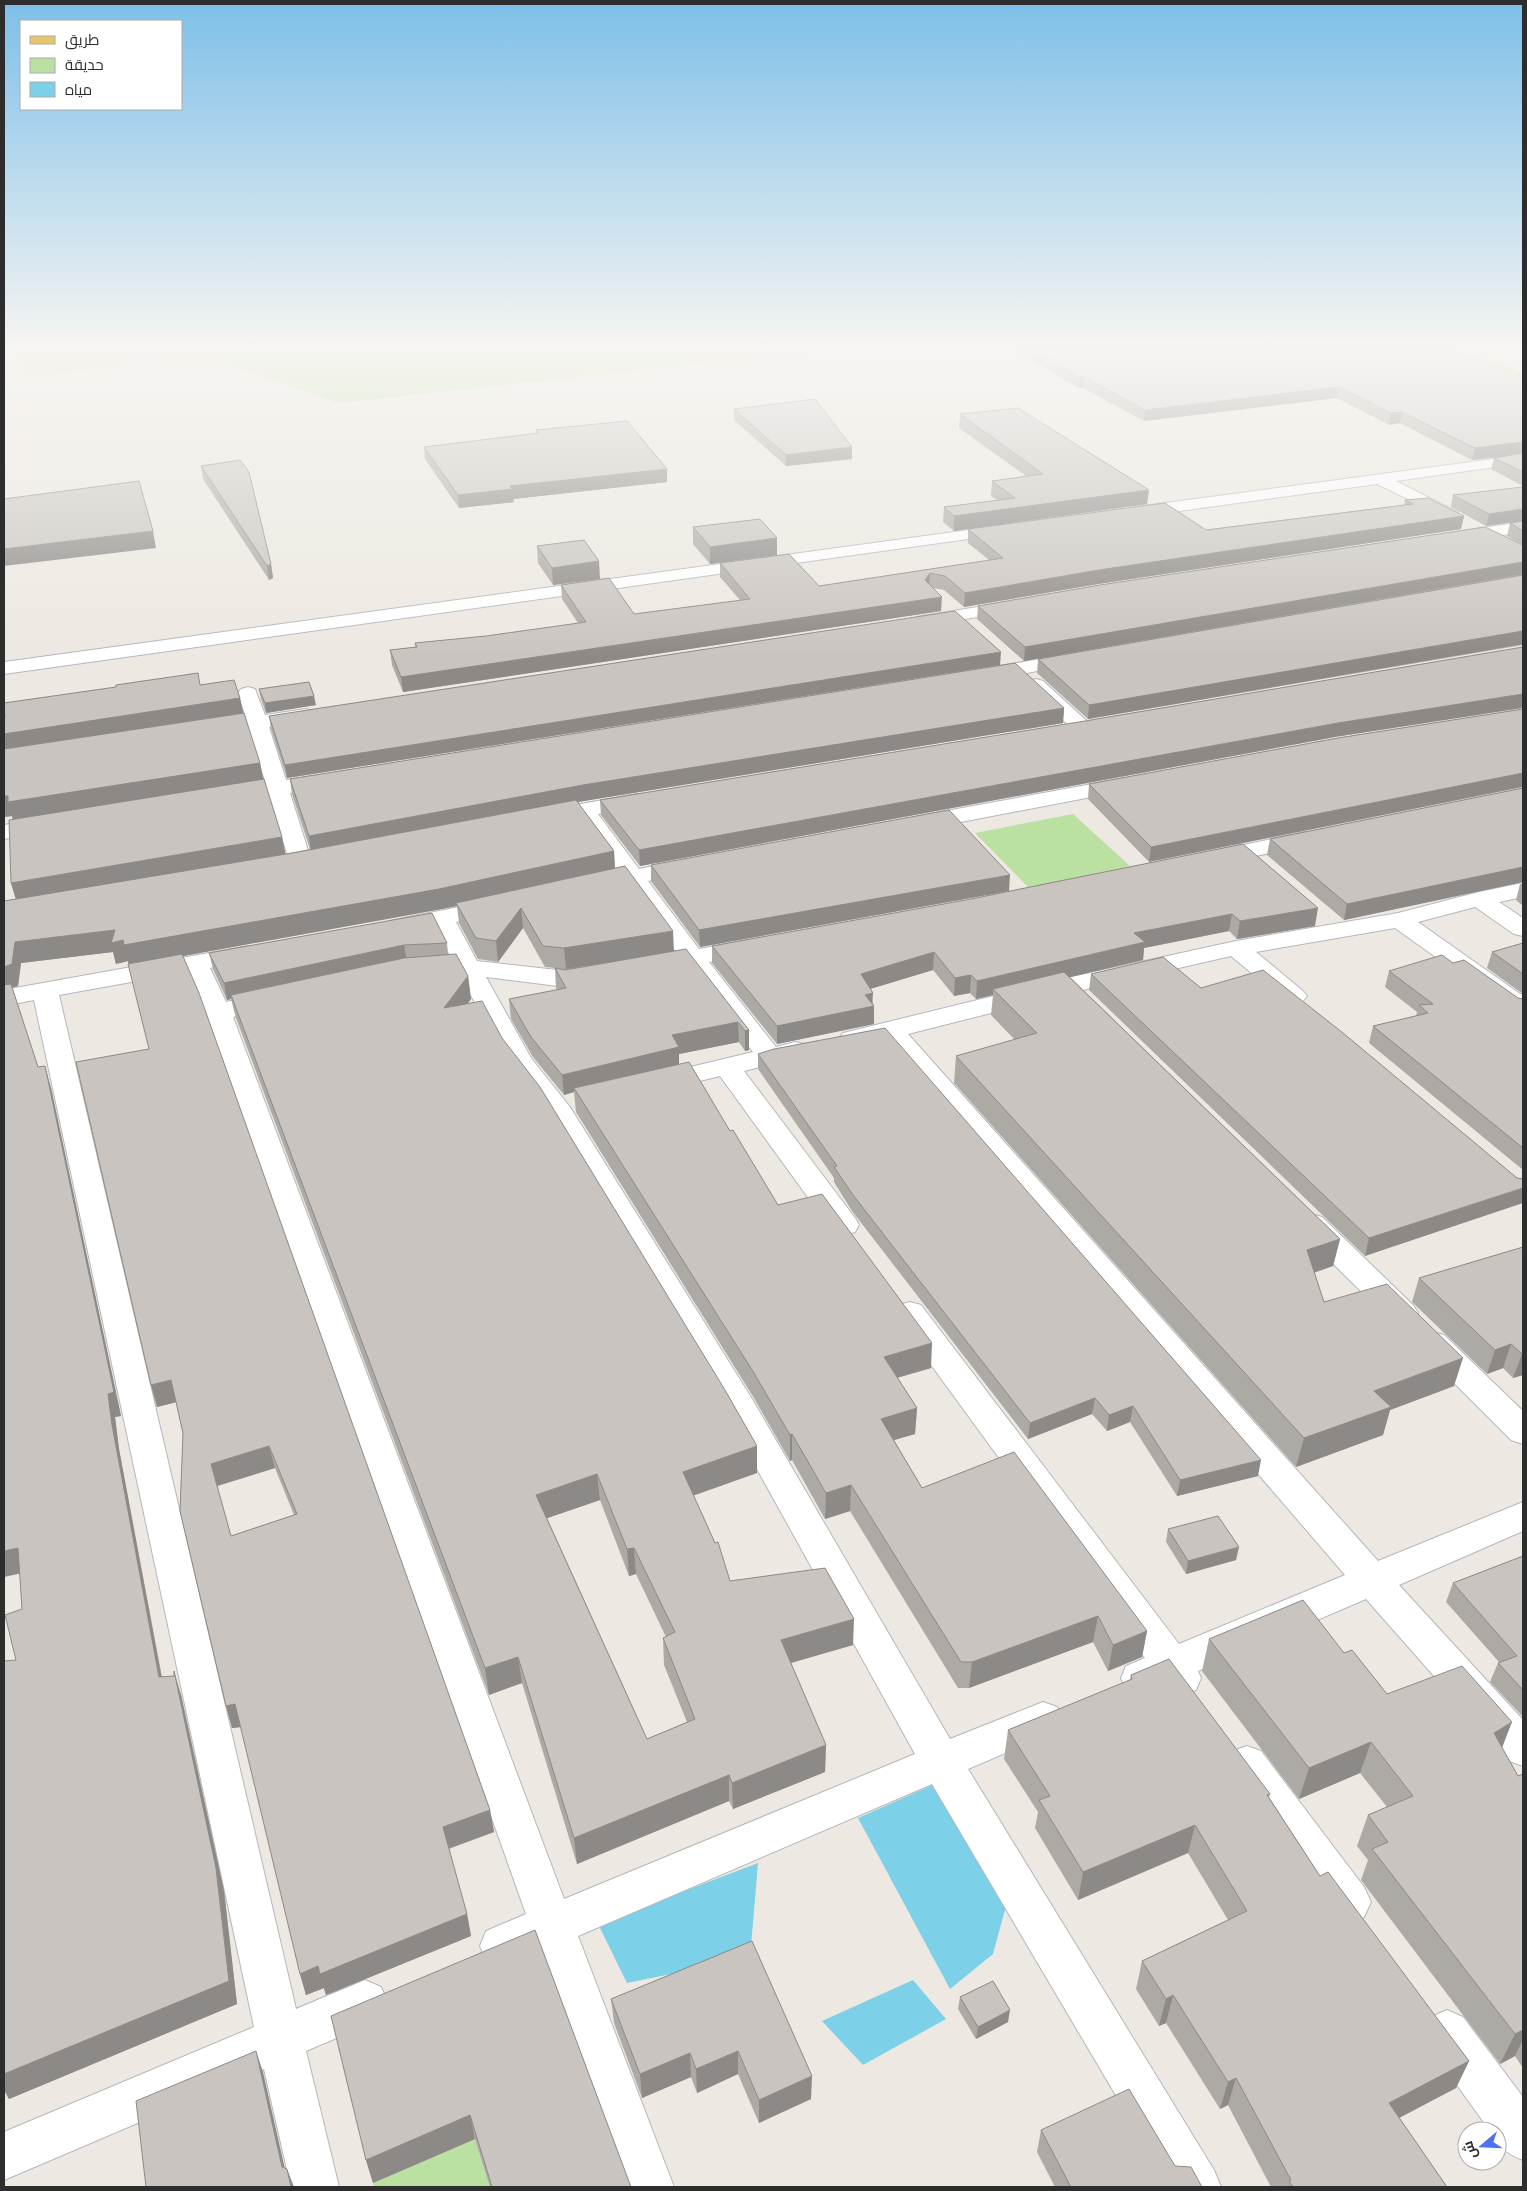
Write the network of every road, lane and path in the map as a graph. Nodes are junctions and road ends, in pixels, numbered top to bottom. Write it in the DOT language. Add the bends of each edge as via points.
graph roads {
  1 [pos="1523,459"];
  2 [pos="1380,478"];
  3 [pos="1114,515"];
  4 [pos="1026,527"];
  5 [pos="1523,527"];
  6 [pos="1484,532"];
  7 [pos="1435,540"];
  8 [pos="1507,545"];
  9 [pos="941,599"];
  10 [pos="1034,602"];
  11 [pos="960,616"];
  12 [pos="901,624"];
  13 [pos="974,629"];
  14 [pos="1096,655"];
  15 [pos="1004,656"];
  16 [pos="4,668"];
  17 [pos="1019,669"];
  18 [pos="962,678"];
  19 [pos="248,693"];
  20 [pos="325,712"];
  21 [pos="257,723"];
  22 [pos="191,733"];
  23 [pos="1054,733"];
  24 [pos="346,777"];
  25 [pos="1150,780"];
  26 [pos="278,788"];
  27 [pos="215,798"];
  28 [pos="652,799"];
  29 [pos="584,810"];
  30 [pos="526,821"];
  31 [pos="62,823"];
  32 [pos="896,827"];
  33 [pos="4,832"];
  34 [pos="1323,835"];
  35 [pos="1246,851"];
  36 [pos="711,862"];
  37 [pos="301,863"];
  38 [pos="1189,863"];
  39 [pos="1267,869"];
  40 [pos="633,876"];
  41 [pos="576,889"];
  42 [pos="1523,890"];
  43 [pos="1479,899"];
  44 [pos="518,901"];
  45 [pos="1316,912"];
  46 [pos="442,918"];
  47 [pos="1399,920"];
  48 [pos="1523,929"];
  49 [pos="376,930"];
  50 [pos="1337,930"];
  51 [pos="773,943"];
  52 [pos="1236,948"];
  53 [pos="271,949"];
  54 [pos="693,958"];
  55 [pos="195,963"];
  56 [pos="468,967"];
  57 [pos="433,969"];
  58 [pos="1067,986"];
  59 [pos="45,990"];
  60 [pos="294,996"];
  61 [pos="4,998"];
  62 [pos="1088,1007"];
  63 [pos="1523,1008"];
  64 [pos="1311,1011"];
  65 [pos="218,1012"];
  66 [pos="891,1031"];
  67 [pos="769,1055"];
  68 [pos="727,1068"];
  69 [pos="632,1089"];
  70 [pos="1295,1208"];
  71 [pos="863,1250"];
  72 [pos="893,1290"];
  73 [pos="1523,1430"];
  74 [pos="1523,1516"];
  75 [pos="1372,1580"];
  76 [pos="1172,1664"];
  77 [pos="1202,1704"];
  78 [pos="1226,1736"];
  79 [pos="1523,1748"];
  80 [pos="941,1762"];
  81 [pos="552,1926"];
  82 [pos="1368,1928"];
  83 [pos="470,1960"];
  84 [pos="397,1990"];
  85 [pos="1428,2008"];
  86 [pos="279,2039"];
  87 [pos="1523,2136"];
  88 [pos="4,2156"];
  89 [pos="315,2187"];
  90 [pos="650,2187"];
  91 [pos="1197,2187"];
  1 -- 2 [label="street"];
  2 -- 3 [label="street"];
  2 -- 6 [label="street"];
  4 -- 16 [label="street"];
  5 -- 6 [label="street"];
  6 -- 7 [label="street"];
  6 -- 8 [label="street"];
  9 -- 11 [label="street"];
  10 -- 11 [label="street"];
  11 -- 12 [label="street"];
  11 -- 13 [label="street"];
  14 -- 17 [label="street"];
  15 -- 17 [label="street"];
  17 -- 18 [label="street"];
  17 -- 23 [label="street" via="1093,726"];
  19 -- 21 [label="street"];
  20 -- 21 [label="street"];
  21 -- 22 [label="street"];
  21 -- 26 [label="street"];
  24 -- 26 [label="street"];
  25 -- 32 [label="street"];
  26 -- 27 [label="street"];
  26 -- 37 [label="street"];
  28 -- 29 [label="street"];
  29 -- 30 [label="street"];
  29 -- 40 [label="street"];
  31 -- 33 [label="street"];
  34 -- 35 [label="street"];
  35 -- 38 [label="street"];
  35 -- 39 [label="street"];
  36 -- 40 [label="street"];
  40 -- 41 [label="street"];
  40 -- 54 [label="street"];
  42 -- 43 [label="street"];
  43 -- 47 [label="street"];
  43 -- 48 [label="street"];
  44 -- 46 [label="street"];
  45 -- 50 [label="street"];
  46 -- 49 [label="street"];
  46 -- 56 [label="street"];
  47 -- 50 [label="street"];
  47 -- 63 [label="street"];
  50 -- 52 [label="street"];
  51 -- 54 [label="street"];
  52 -- 58 [label="street"];
  52 -- 64 [label="street"];
  53 -- 55 [label="street"];
  54 -- 56 [label="street" via="566,979"];
  54 -- 67 [label="street"];
  55 -- 59 [label="street"];
  55 -- 65 [label="street"];
  56 -- 57 [label="street"];
  56 -- 80 [label="street" via="519,1061 570,1103"];
  58 -- 62 [label="street"];
  58 -- 66 [label="street"];
  59 -- 61 [label="street"];
  59 -- 86 [label="street"];
  60 -- 65 [label="street"];
  65 -- 81 [label="street"];
  66 -- 67 [label="street"];
  66 -- 75 [label="street"];
  67 -- 68 [label="street"];
  68 -- 69 [label="street"];
  68 -- 71 [label="street"];
  70 -- 73 [label="street"];
  72 -- 76 [label="street"];
  74 -- 75 [label="street"];
  75 -- 76 [label="street"];
  75 -- 79 [label="street"];
  76 -- 77 [label="street"];
  76 -- 80 [label="street"];
  78 -- 82 [label="street"];
  80 -- 81 [label="street"];
  80 -- 91 [label="street"];
  81 -- 83 [label="street"];
  81 -- 90 [label="street"];
  84 -- 86 [label="street"];
  85 -- 87 [label="street"];
  86 -- 88 [label="street"];
  86 -- 89 [label="street"];
}
